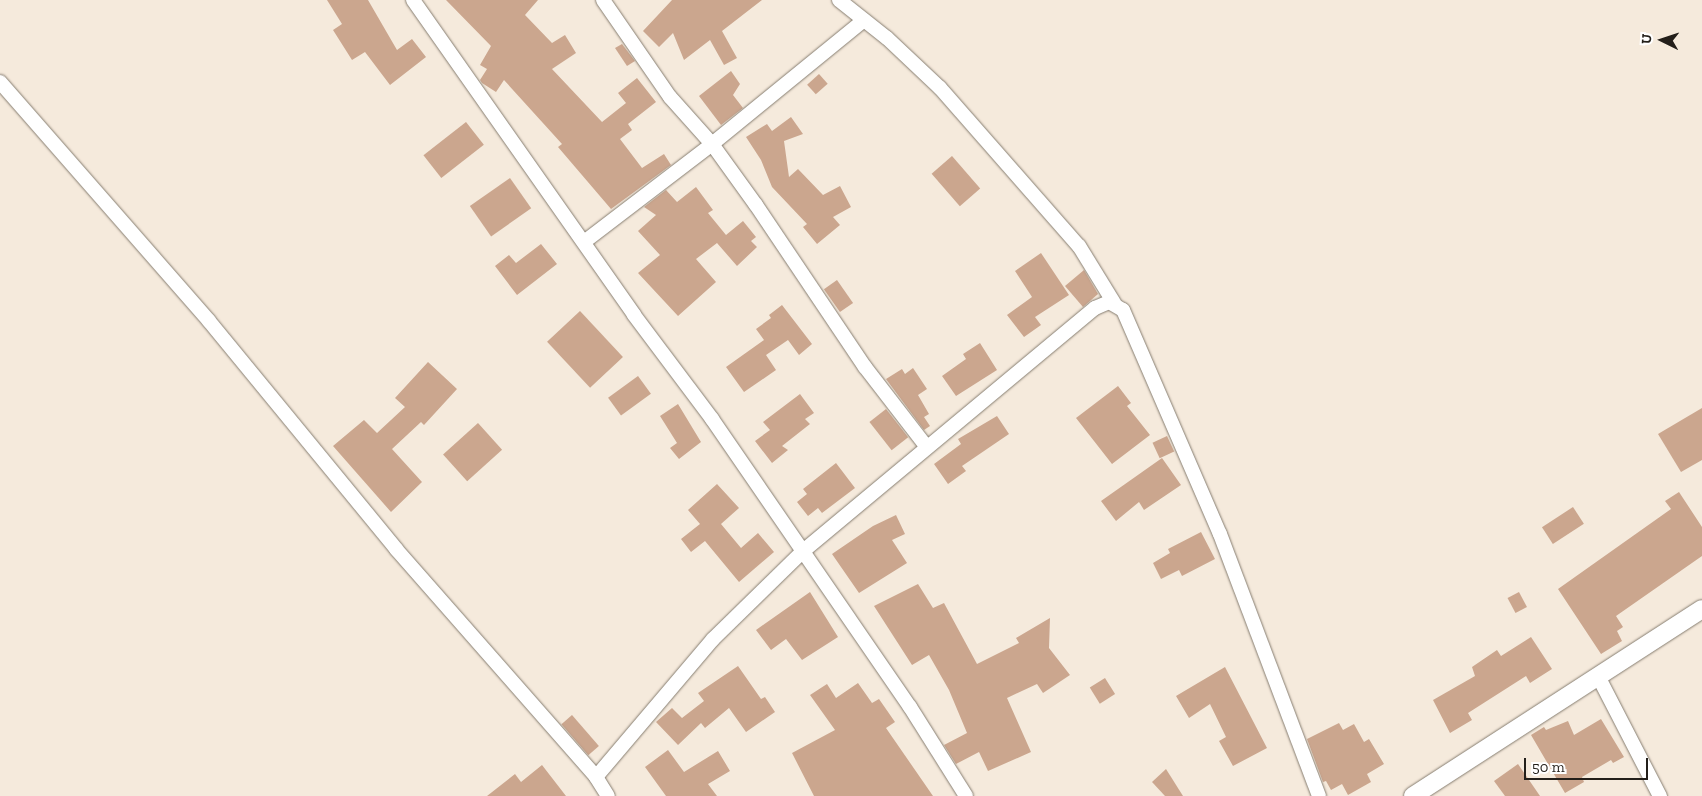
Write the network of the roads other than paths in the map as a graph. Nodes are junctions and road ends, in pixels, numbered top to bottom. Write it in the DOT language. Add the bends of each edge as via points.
graph roads {
  1 [pos="413,0"];
  2 [pos="603,0"];
  3 [pos="839,0"];
  4 [pos="864,20"];
  5 [pos="0,82"];
  6 [pos="712,144"];
  7 [pos="584,242"];
  8 [pos="1114,303"];
  9 [pos="926,446"];
  10 [pos="802,552"];
  11 [pos="1702,609"];
  12 [pos="1599,678"];
  13 [pos="596,777"];
  14 [pos="608,796"];
  15 [pos="966,796"];
  16 [pos="1319,796"];
  17 [pos="1413,796"];
  18 [pos="1660,796"];
  1 -- 7 [label="street"];
  2 -- 6 [label="street" via="670,97"];
  3 -- 4 [label="street"];
  4 -- 6 [label="street"];
  4 -- 8 [label="street" via="940,88 1079,246"];
  5 -- 13 [label="street" via="209,321 396,549"];
  6 -- 7 [label="street"];
  6 -- 9 [label="street" via="865,367"];
  7 -- 10 [label="street"];
  8 -- 9 [label="street" via="1099,304"];
  8 -- 16 [label="street" via="1123,310 1220,534"];
  9 -- 10 [label="street"];
  10 -- 13 [label="street" via="714,639"];
  10 -- 15 [label="street" via="910,707"];
  11 -- 12 [label="street"];
  12 -- 17 [label="street"];
  12 -- 18 [label="street"];
  13 -- 14 [label="street"];
}
